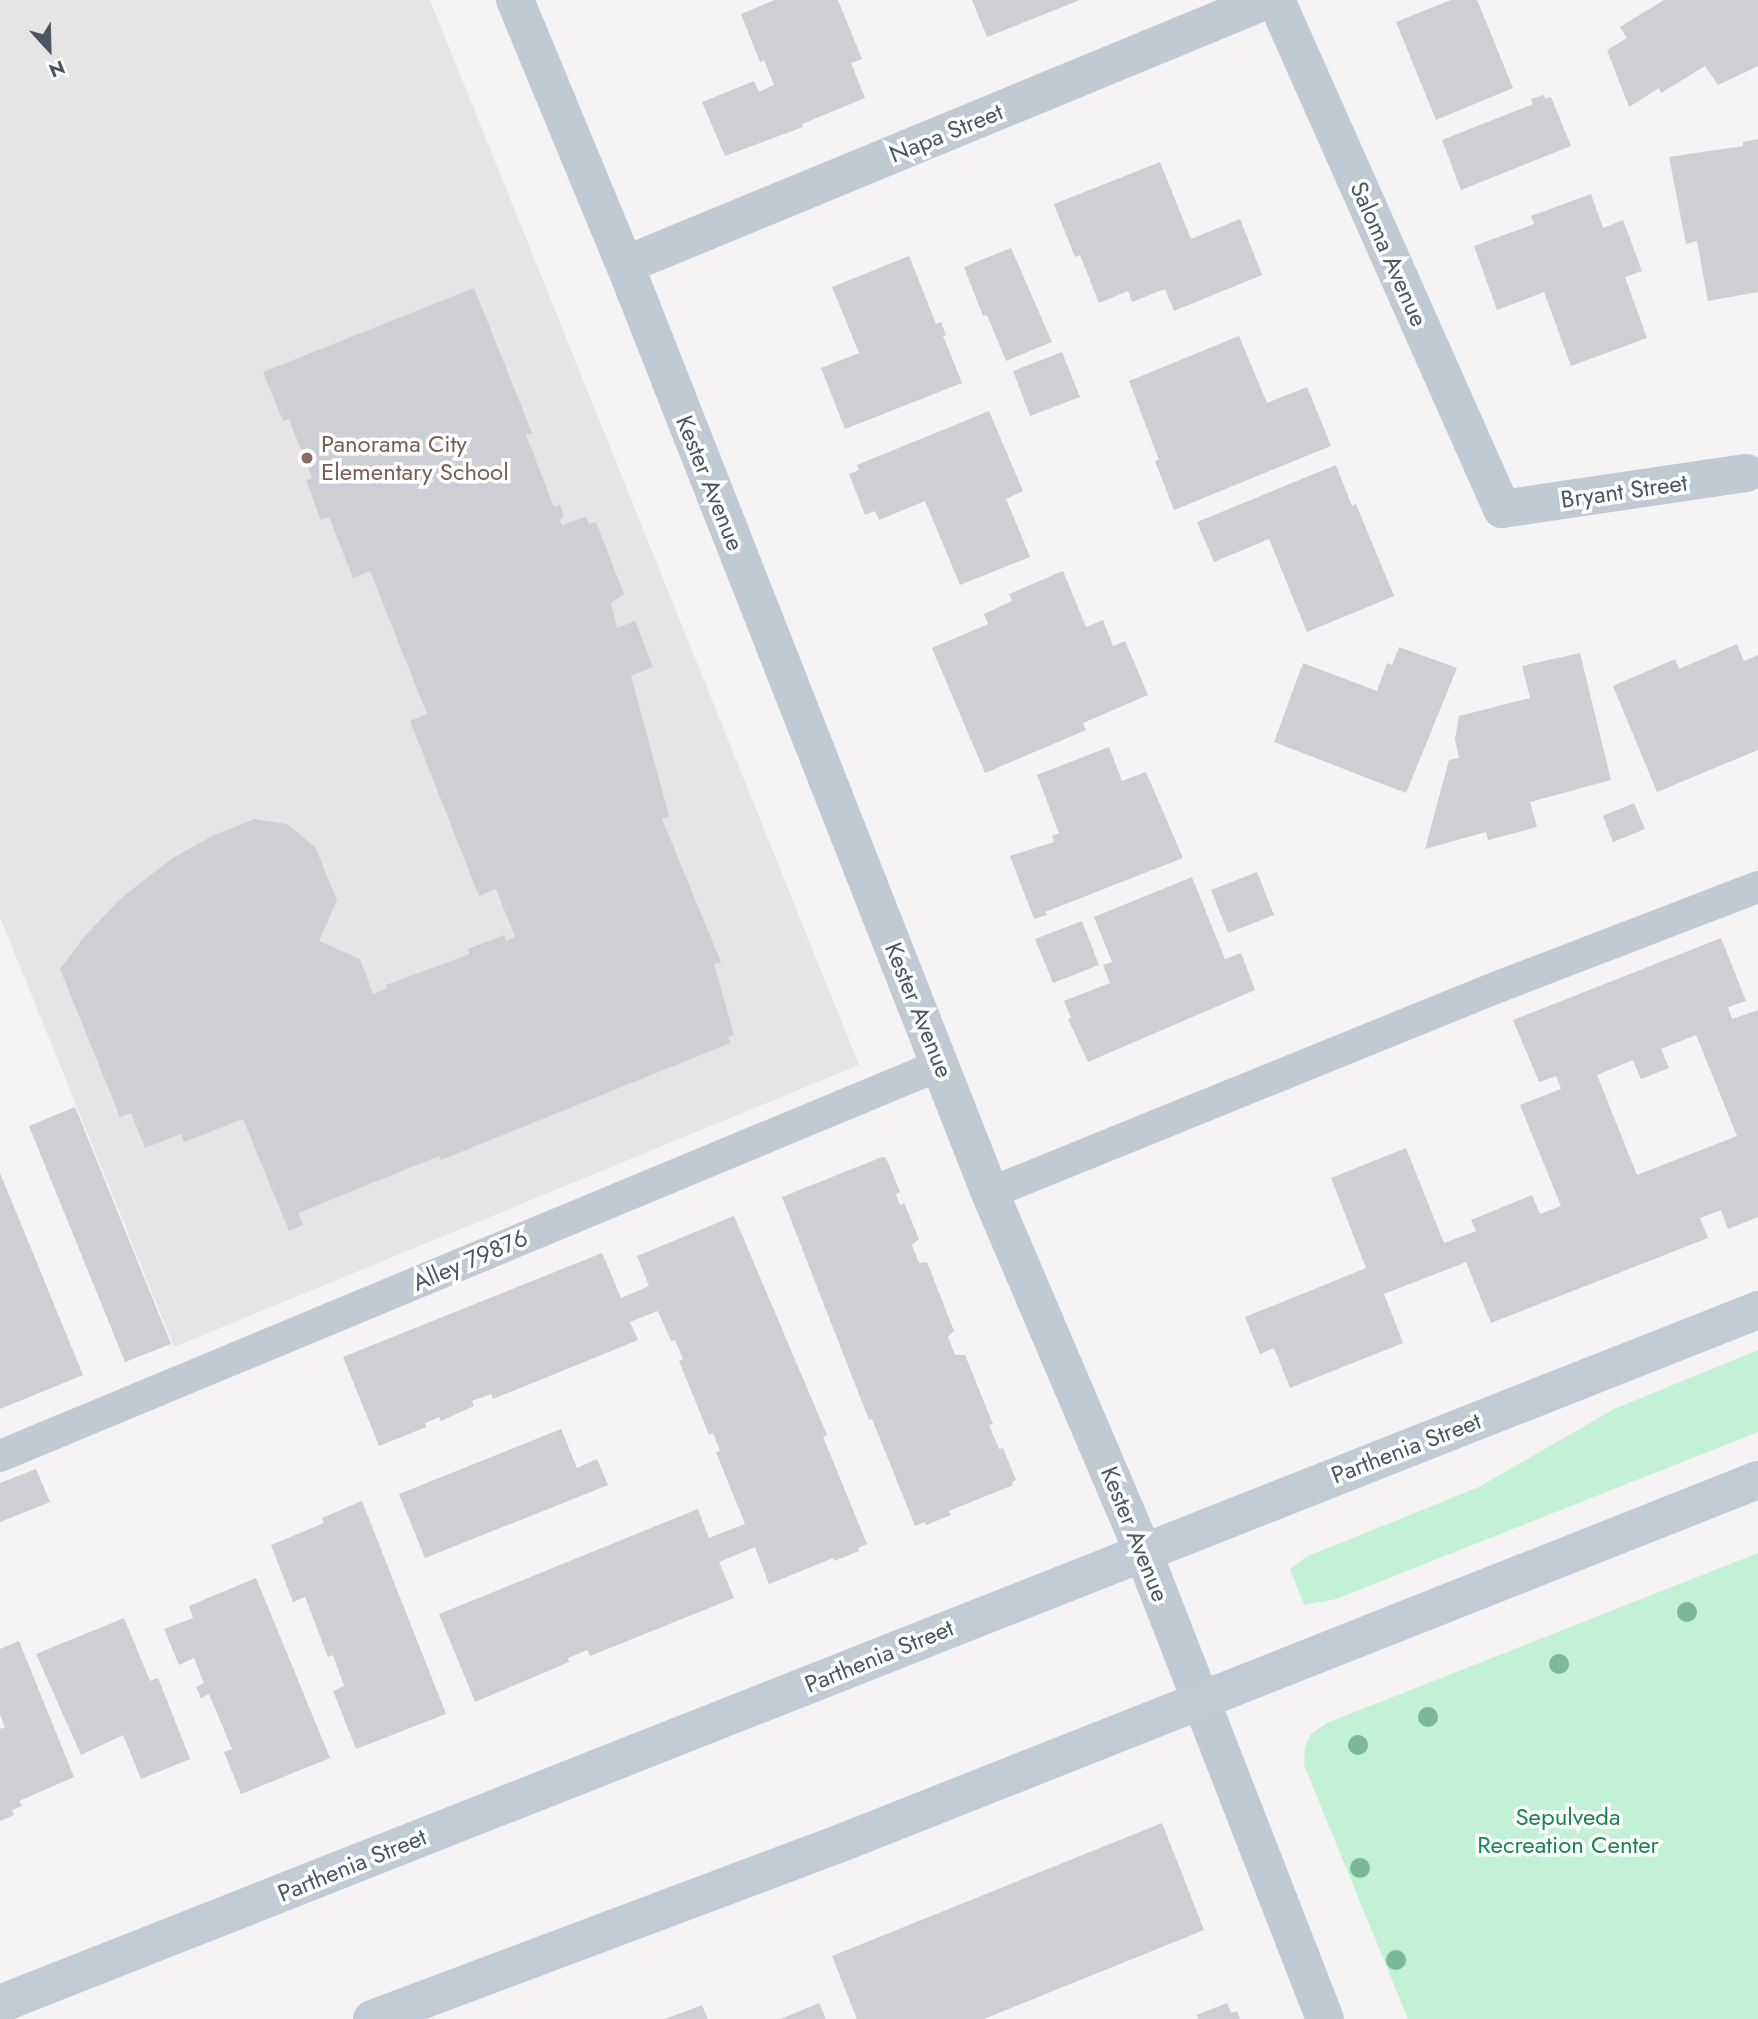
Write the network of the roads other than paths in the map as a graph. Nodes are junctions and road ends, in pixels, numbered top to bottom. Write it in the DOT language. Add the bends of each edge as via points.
graph roads {
  1 [pos="515,0"];
  2 [pos="1267,0"];
  3 [pos="1276,0"];
  4 [pos="625,265"];
  5 [pos="1746,473"];
  6 [pos="1502,509"];
  7 [pos="1758,887"];
  8 [pos="940,1065"];
  9 [pos="990,1193"];
  10 [pos="1758,1310"];
  11 [pos="0,1456"];
  12 [pos="1758,1480"];
  13 [pos="1143,1552"];
  14 [pos="1201,1700"];
  15 [pos="0,2004"];
  16 [pos="372,2019"];
  17 [pos="1325,2019"];
  1 -- 4 [label="street, Kester Avenue"];
  2 -- 4 [label="street, Napa Street"];
  3 -- 6 [label="street, Saloma Avenue"];
  4 -- 8 [label="street, Kester Avenue"];
  5 -- 6 [label="street, Bryant Street"];
  7 -- 9 [label="lane" via="1500,986"];
  8 -- 9 [label="street, Kester Avenue"];
  8 -- 11 [label="lane, Alley 79876"];
  9 -- 13 [label="street, Kester Avenue"];
  10 -- 13 [label="main road, Parthenia Street"];
  12 -- 14 [label="main road"];
  13 -- 14 [label="street, Kester Avenue"];
  13 -- 15 [label="main road, Parthenia Street"];
  14 -- 16 [label="main road" via="841,1843"];
  14 -- 17 [label="street, Kester Avenue"];
}
